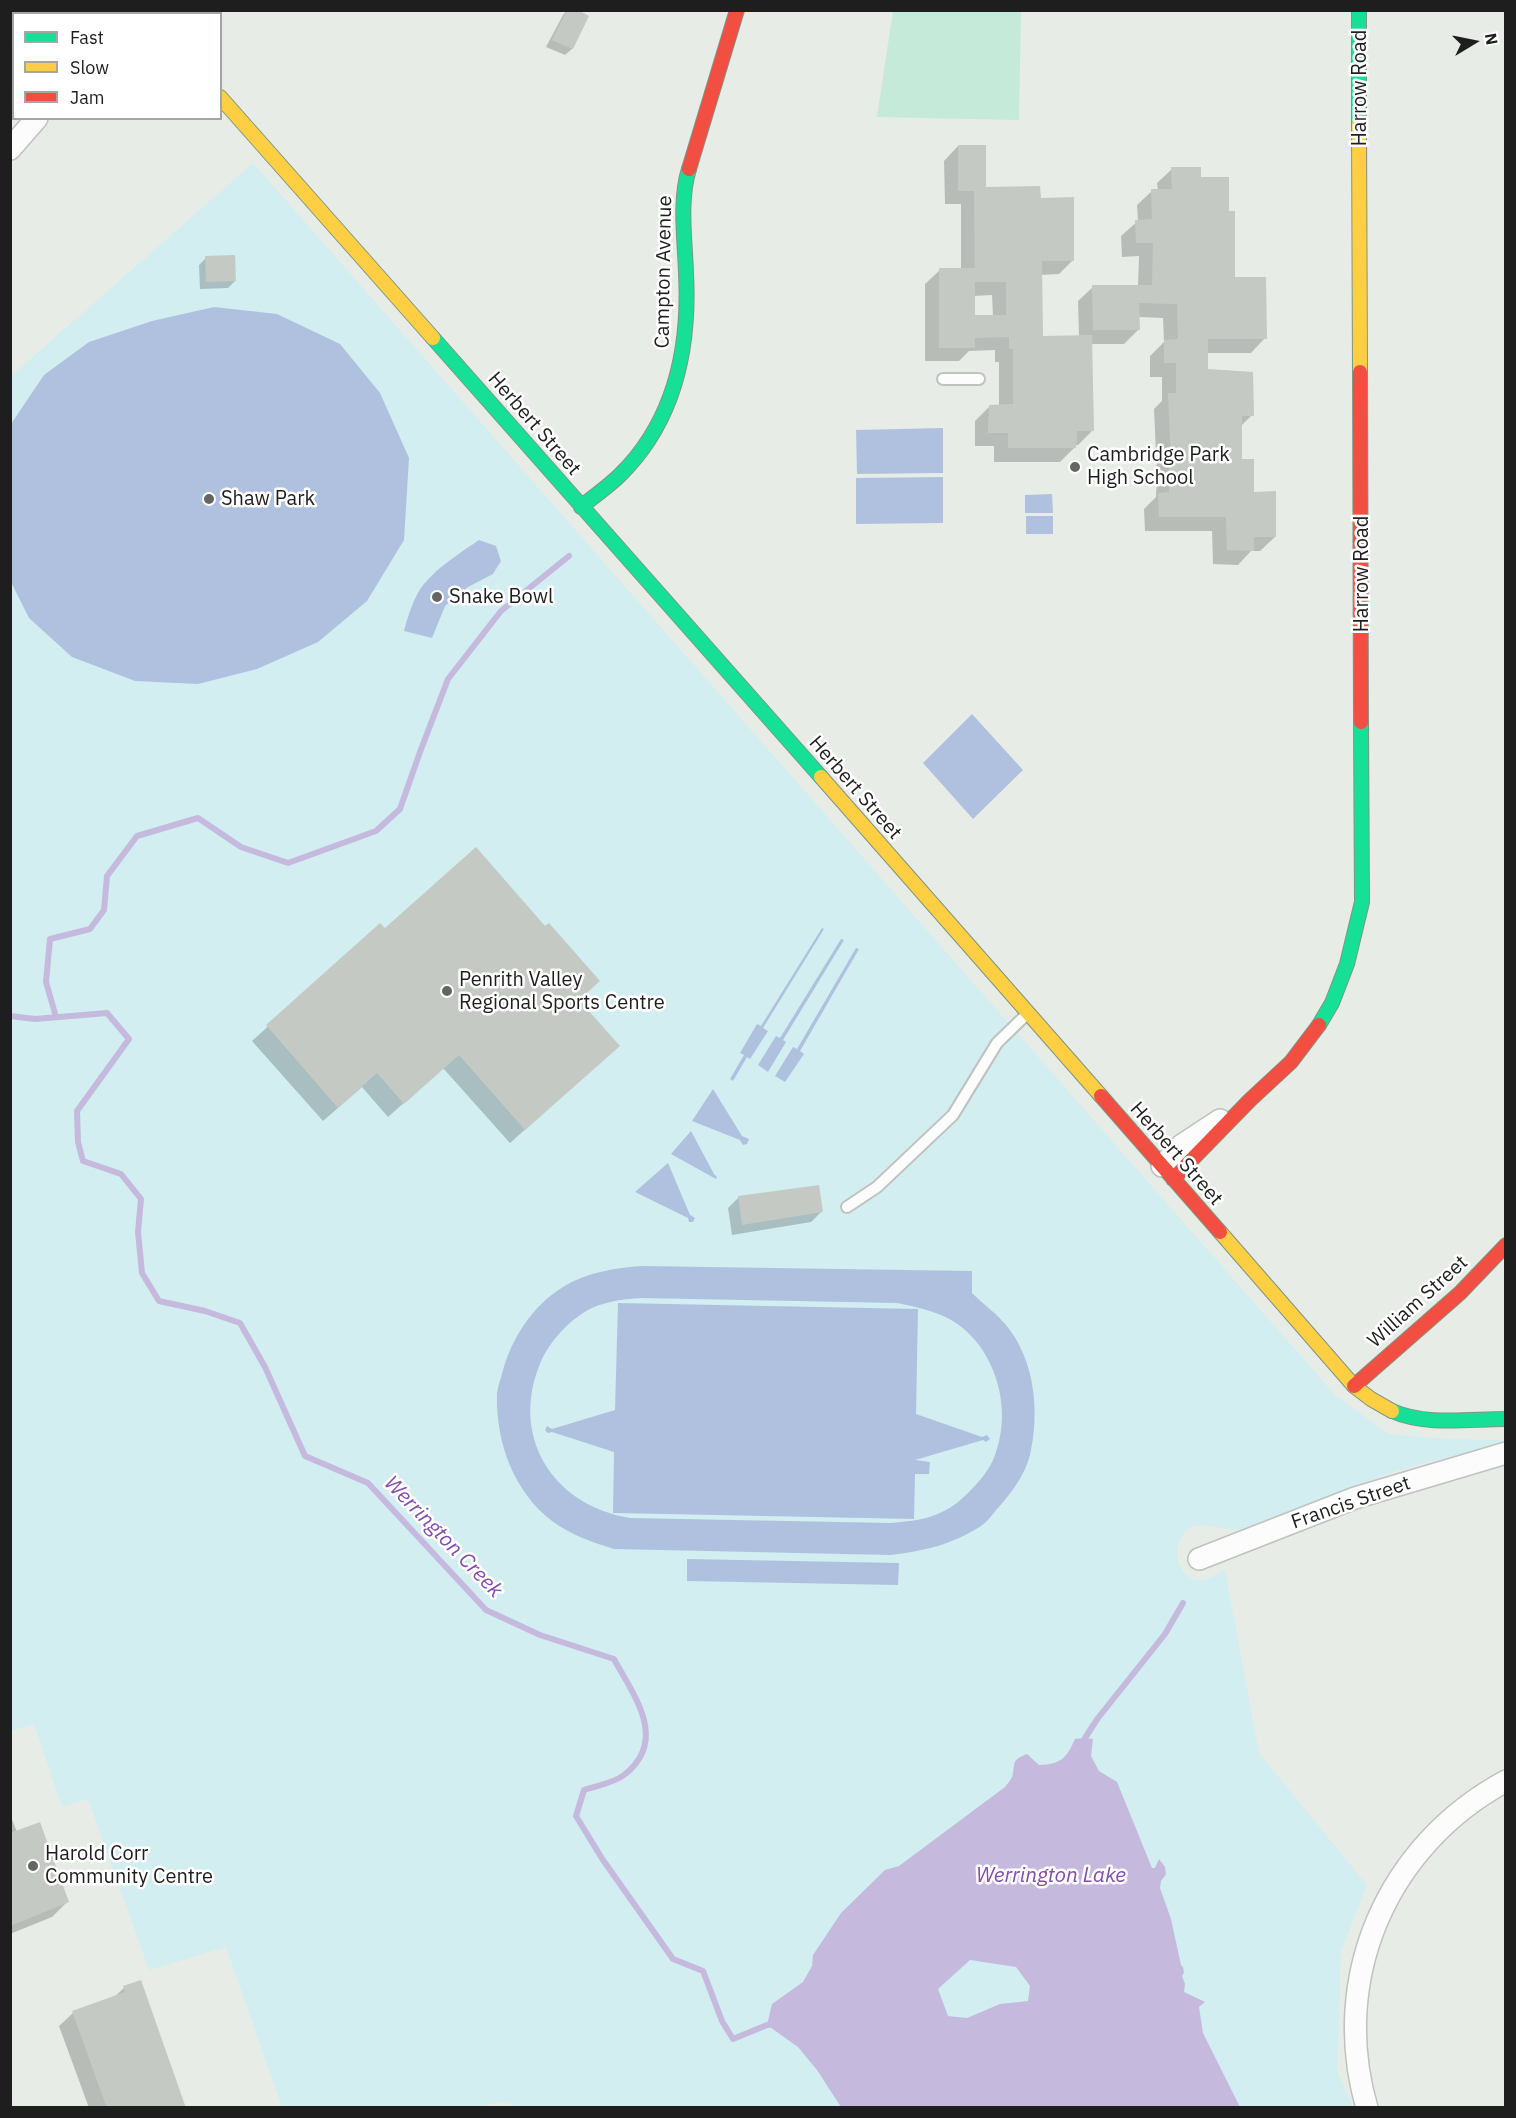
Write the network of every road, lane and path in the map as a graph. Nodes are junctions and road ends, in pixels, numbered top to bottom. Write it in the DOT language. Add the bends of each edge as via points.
graph roads {
  1 [pos="737,10"];
  2 [pos="1359,10"];
  3 [pos="222,99"];
  4 [pos="35,120"];
  5 [pos="10,149"];
  6 [pos="943,379"];
  7 [pos="979,379"];
  8 [pos="581,507"];
  9 [pos="1029,1013"];
  10 [pos="1249,1101"];
  11 [pos="1167,1172"];
  12 [pos="847,1207"];
  13 [pos="1506,1245"];
  14 [pos="1354,1386"];
  15 [pos="1506,1419"];
  16 [pos="1506,1453"];
  17 [pos="1199,1559"];
  18 [pos="1506,1782"];
  19 [pos="1367,2108"];
  1 -- 8 [label="street, Campton Avenue" via="687,176 687,322 679,372 643,448"];
  2 -- 10 [label="street, Harrow Road" via="1362,902 1351,958 1329,1011 1297,1055"];
  3 -- 8 [label="street, Herbert Street"];
  4 -- 5 [label="street"];
  6 -- 7 [label="lane"];
  8 -- 9 [label="street, Herbert Street"];
  9 -- 11 [label="street, Herbert Street"];
  9 -- 12 [label="lane" via="997,1043 953,1115 877,1187"];
  10 -- 11 [label="street, Harrow Road" via="1186,1143"];
  11 -- 14 [label="street, Herbert Street"];
  13 -- 14 [label="street, William Street" via="1460,1293"];
  14 -- 15 [label="street, Herbert Street" via="1401,1414 1427,1419"];
  16 -- 17 [label="street, Francis Street" via="1355,1498"];
  18 -- 19 [label="street" via="1477,1799 1425,1844 1400,1875 1378,1917 1366,1951 1357,1998 1358,2062"];
}
